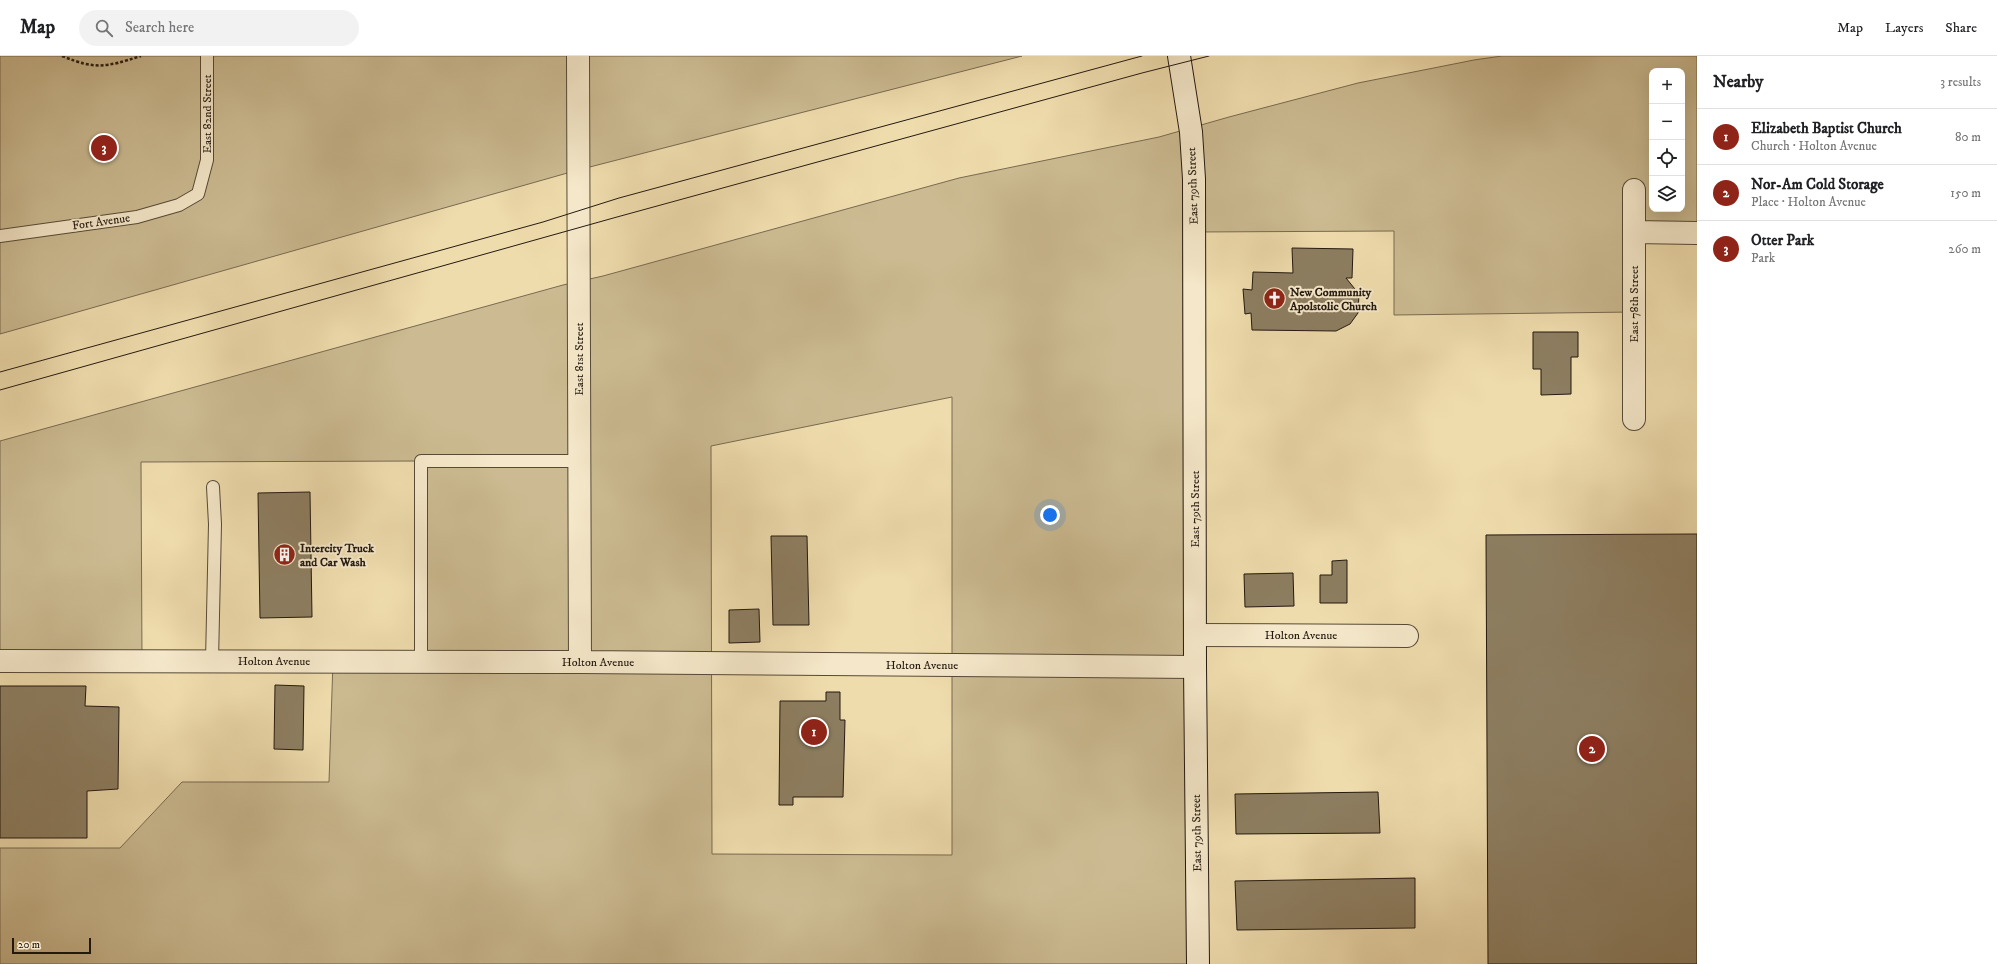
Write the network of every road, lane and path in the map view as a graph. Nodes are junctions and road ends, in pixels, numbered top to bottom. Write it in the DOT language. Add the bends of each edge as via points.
graph roads {
  1 [pos="62,56"];
  2 [pos="140,56"];
  3 [pos="206,56"];
  4 [pos="578,56"];
  5 [pos="1179,56"];
  6 [pos="1634,190"];
  7 [pos="198,194"];
  8 [pos="1634,232"];
  9 [pos="1697,233"];
  10 [pos="0,236"];
  11 [pos="1634,419"];
  12 [pos="580,461"];
  13 [pos="213,487"];
  14 [pos="1195,635"];
  15 [pos="1408,636"];
  16 [pos="0,661"];
  17 [pos="212,661"];
  18 [pos="421,662"];
  19 [pos="580,662"];
  20 [pos="1195,667"];
  21 [pos="1198,964"];
  1 -- 2 [label="path" via="84,65 110,66"];
  3 -- 7 [label="lane, East 82nd Street" via="208,160"];
  4 -- 12 [label="street, East 81st Street"];
  5 -- 14 [label="street, East 79th Street" via="1191,132 1194,179"];
  6 -- 8 [label="street, East 78th Street"];
  7 -- 10 [label="lane, Fort Avenue" via="179,205 137,217"];
  8 -- 9 [label="street"];
  8 -- 11 [label="street, East 78th Street"];
  12 -- 18 [label="lane" via="421,461"];
  12 -- 19 [label="street, East 81st Street"];
  13 -- 17 [label="lane" via="215,524"];
  14 -- 15 [label="street, Holton Avenue"];
  14 -- 20 [label="street, East 79th Street"];
  16 -- 17 [label="street, Holton Avenue"];
  17 -- 18 [label="street, Holton Avenue"];
  18 -- 19 [label="street, Holton Avenue"];
  19 -- 20 [label="street, Holton Avenue"];
  20 -- 21 [label="street, East 79th Street"];
}
